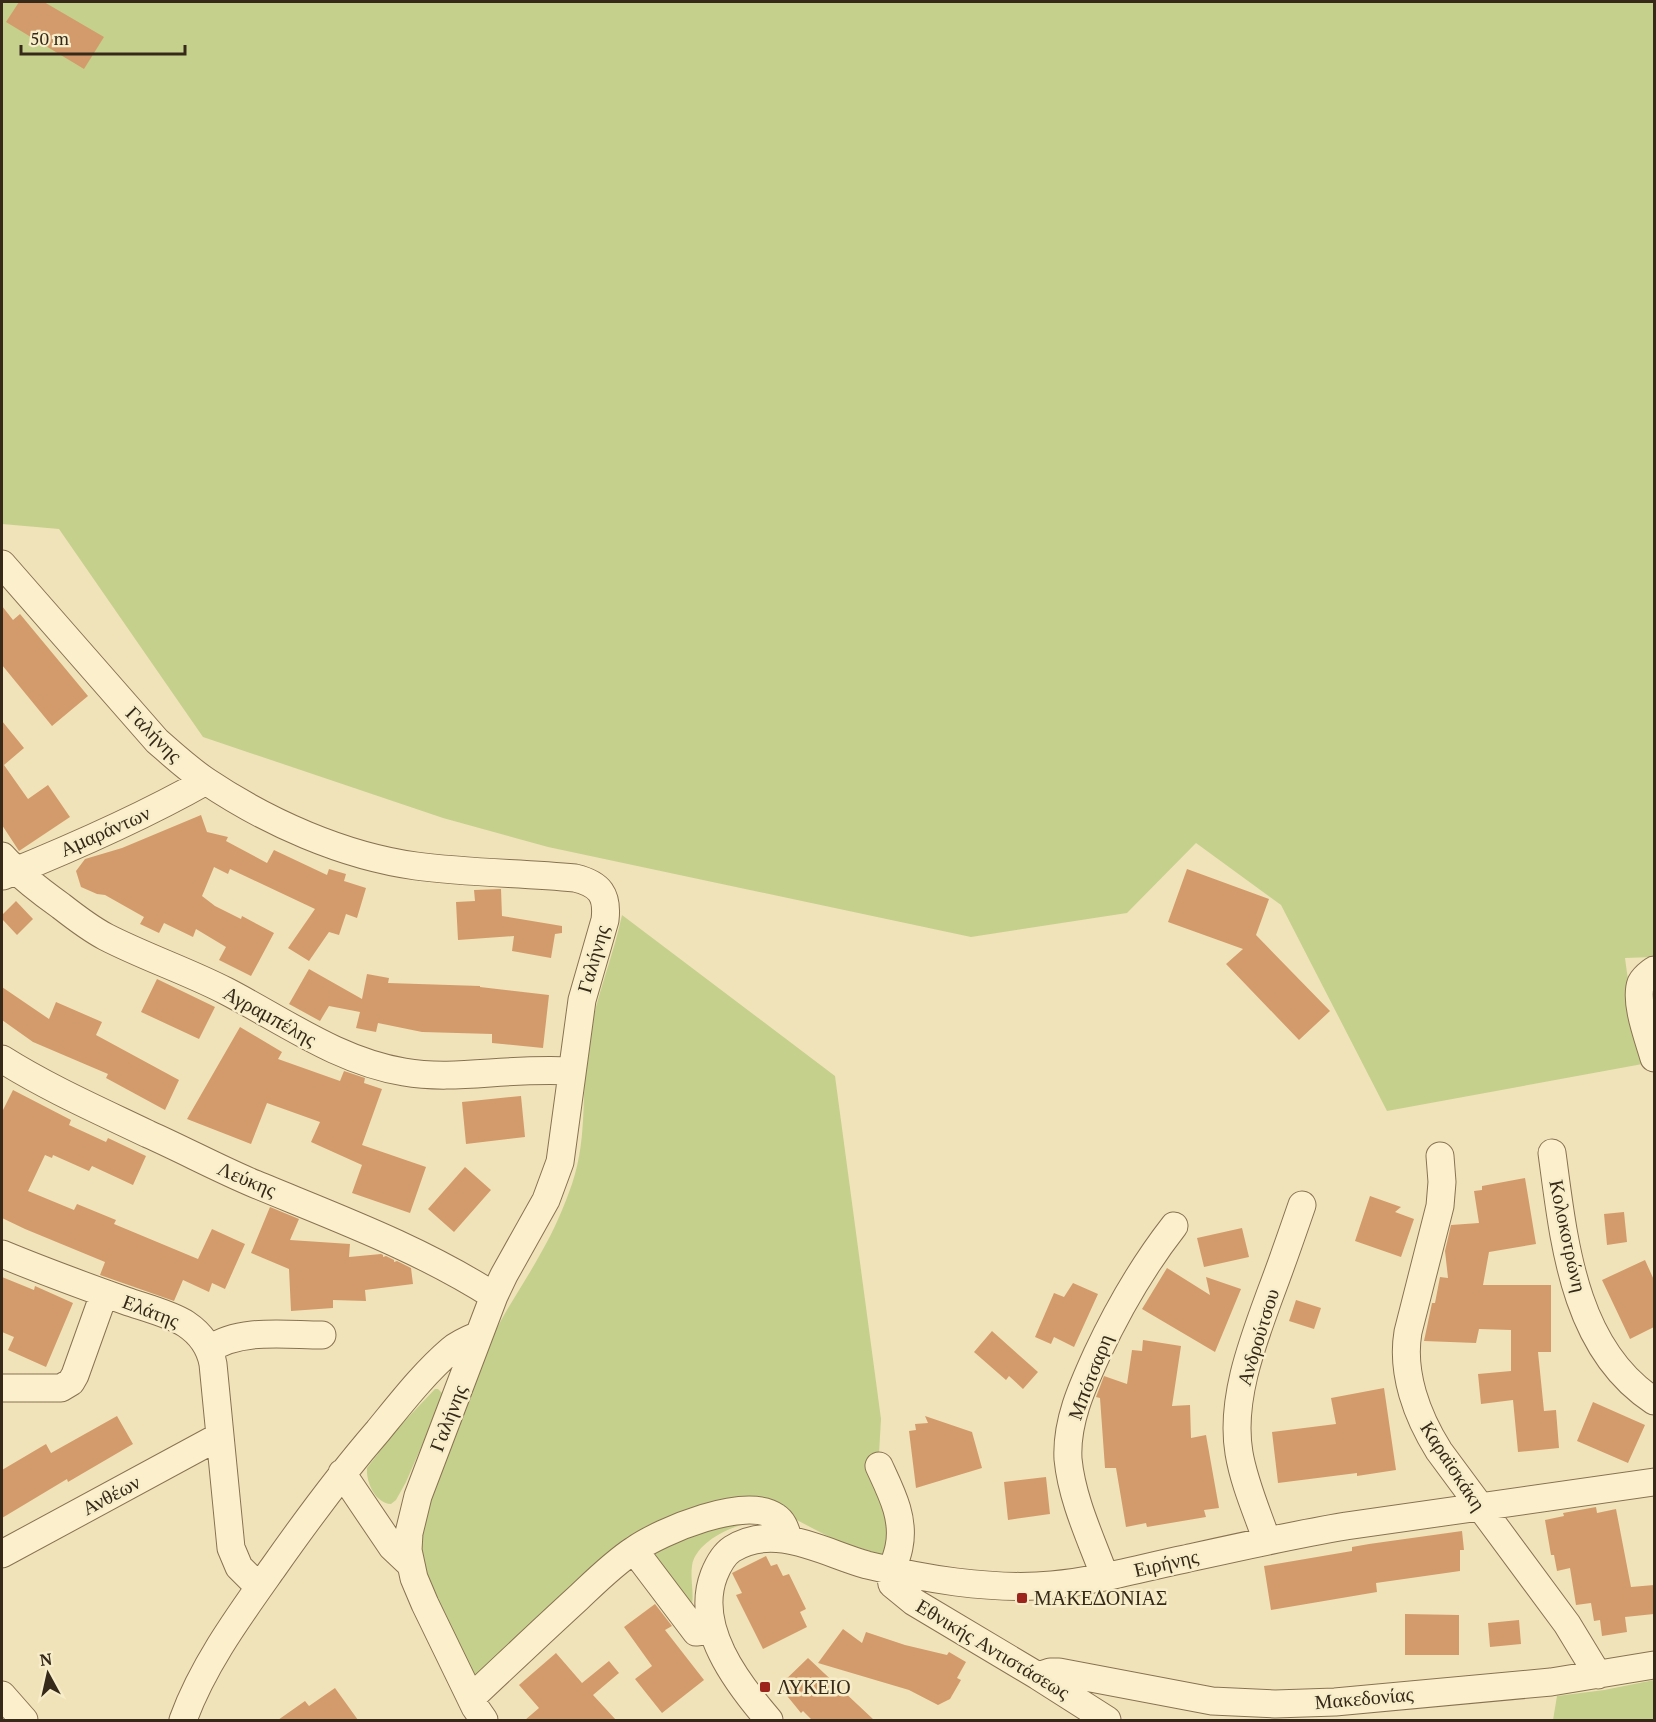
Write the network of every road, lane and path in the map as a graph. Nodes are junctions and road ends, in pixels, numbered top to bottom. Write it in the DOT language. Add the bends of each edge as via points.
graph roads {
  1 [pos="2,564"];
  2 [pos="206,781"];
  3 [pos="6,868"];
  4 [pos="1650,973"];
  5 [pos="1654,1058"];
  6 [pos="2,1059"];
  7 [pos="572,1071"];
  8 [pos="1552,1154"];
  9 [pos="1440,1156"];
  10 [pos="1302,1205"];
  11 [pos="1174,1226"];
  12 [pos="2,1254"];
  13 [pos="104,1294"];
  14 [pos="494,1296"];
  15 [pos="322,1335"];
  16 [pos="479,1335"];
  17 [pos="210,1349"];
  18 [pos="2,1388"];
  19 [pos="1654,1401"];
  20 [pos="220,1436"];
  21 [pos="879,1466"];
  22 [pos="342,1473"];
  23 [pos="1654,1482"];
  24 [pos="1479,1506"];
  25 [pos="789,1540"];
  26 [pos="1267,1541"];
  27 [pos="634,1550"];
  28 [pos="2,1554"];
  29 [pos="410,1564"];
  30 [pos="893,1570"];
  31 [pos="1105,1576"];
  32 [pos="259,1587"];
  33 [pos="713,1630"];
  34 [pos="1654,1665"];
  35 [pos="1598,1675"];
  36 [pos="1038,1676"];
  37 [pos="2,1695"];
  38 [pos="477,1709"];
  39 [pos="24,1720"];
  40 [pos="183,1720"];
  41 [pos="769,1720"];
  42 [pos="1107,1720"];
  1 -- 2 [label="street, Γαλήνης" via="142,725"];
  2 -- 3 [label="street, Αμαράντων" via="121,826"];
  2 -- 7 [label="street, Γαλήνης" via="284,824 363,855 415,866 575,878 596,885 603,896 605,917 583,993"];
  3 -- 7 [label="street, Αγραμπέλης" via="98,933 218,987 333,1050 367,1063 425,1075"];
  4 -- 5 [label="street" via="1640,986"];
  6 -- 14 [label="street, Λεύκης" via="213,1165 413,1250"];
  7 -- 14 [label="street, Γαλήνης" via="557,1174"];
  8 -- 19 [label="street, Κολοκοτρώνη" via="1567,1252 1586,1315 1617,1367"];
  9 -- 24 [label="street, Καραϊσκάκη" via="1441,1199 1408,1332 1406,1362 1427,1431"];
  10 -- 26 [label="street, Ανδρούτσου" via="1249,1354 1238,1417 1240,1461"];
  11 -- 31 [label="street, Μπότσαρη" via="1126,1294 1090,1369 1071,1422 1068,1460 1073,1484"];
  12 -- 13 [label="street, Ελάτης"];
  13 -- 17 [label="street, Ελάτης" via="184,1323"];
  13 -- 18 [label="street" via="71,1382 61,1388"];
  14 -- 16 [label="street, Γαλήνης"];
  15 -- 17 [label="street" via="233,1338"];
  16 -- 22 [label="street" via="440,1360"];
  16 -- 29 [label="street, Γαλήνης" via="418,1496 409,1533"];
  17 -- 20 [label="street"];
  20 -- 28 [label="street, Ανθέων"];
  20 -- 32 [label="street" via="231,1548 239,1567"];
  21 -- 30 [label="street" via="901,1524"];
  22 -- 29 [label="street" via="392,1547"];
  22 -- 32 [label="street"];
  23 -- 24 [label="street, Ειρήνης"];
  24 -- 26 [label="street, Ειρήνης"];
  24 -- 35 [label="street, Καραϊσκάκη" via="1568,1624"];
  25 -- 27 [label="street" via="778,1518 747,1509 701,1520"];
  25 -- 30 [label="street, Ειρήνης"];
  25 -- 33 [label="street, Ειρήνης" via="757,1539 726,1554 710,1587"];
  26 -- 31 [label="street, Ειρήνης"];
  27 -- 33 [label="street" via="696,1632"];
  27 -- 38 [label="street" via="570,1605"];
  29 -- 38 [label="street, Γαλήνης" via="425,1604"];
  30 -- 31 [label="street, Ειρήνης" via="968,1583 1022,1586"];
  30 -- 36 [label="street, Εθνικής Αντιστάσεως" via="891,1582 902,1593"];
  32 -- 40 [label="street" via="206,1668"];
  33 -- 41 [label="street, Ειρήνης" via="736,1677"];
  34 -- 35 [label="street, Μακεδονίας"];
  35 -- 36 [label="street, Μακεδονίας" via="1513,1686 1275,1704 1212,1701 1059,1672"];
  36 -- 42 [label="street, Εθνικής Αντιστάσεως"];
  37 -- 39 [label="street"];
}
